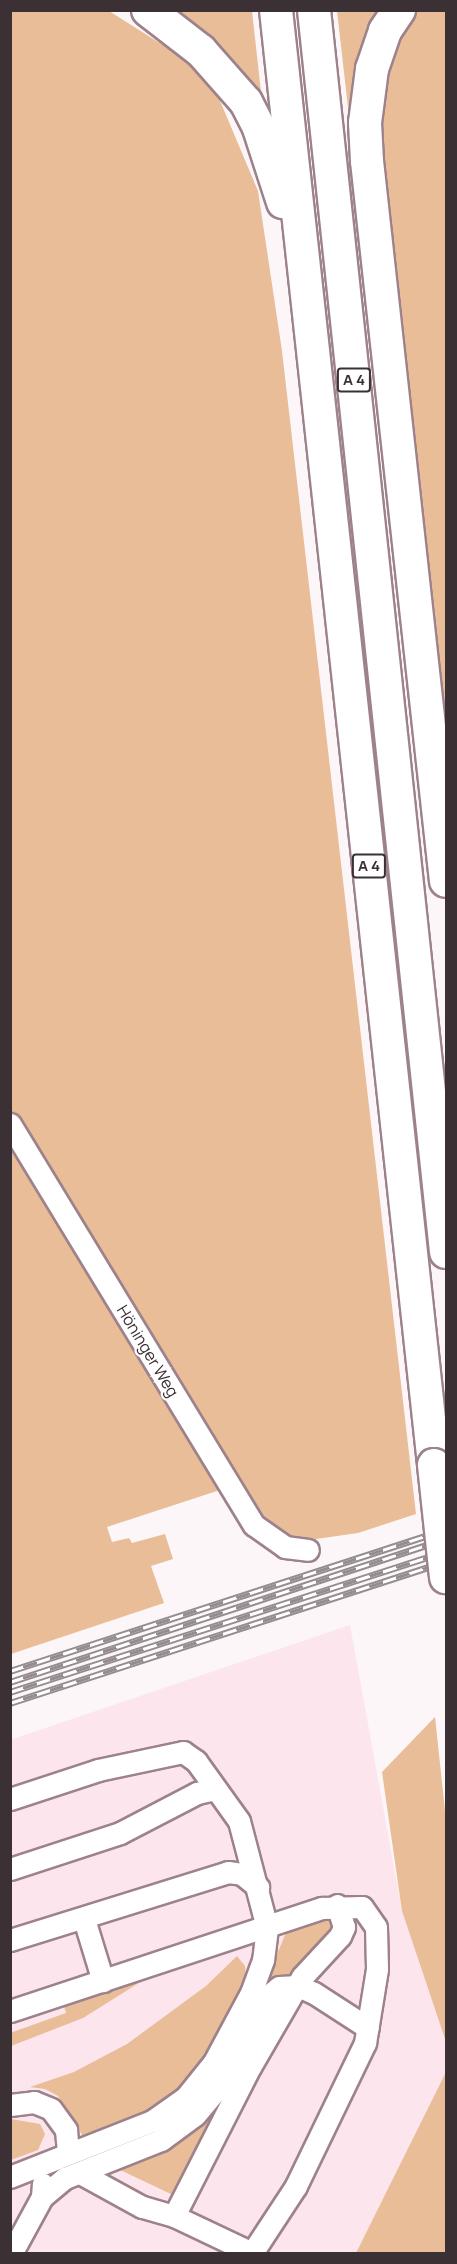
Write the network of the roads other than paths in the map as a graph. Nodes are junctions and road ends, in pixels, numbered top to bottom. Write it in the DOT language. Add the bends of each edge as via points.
graph roads {
  1 [pos="148,10"];
  2 [pos="276,10"];
  3 [pos="314,10"];
  4 [pos="399,10"];
  5 [pos="303,267"];
  6 [pos="378,600"];
  7 [pos="447,880"];
  8 [pos="447,903"];
  9 [pos="10,1124"];
  10 [pos="447,1252"];
  11 [pos="308,1550"];
  12 [pos="447,1577"];
  13 [pos="216,1789"];
  14 [pos="10,1798"];
  15 [pos="10,1869"];
  16 [pos="258,1887"];
  17 [pos="337,1905"];
  18 [pos="84,1919"];
  19 [pos="267,1928"];
  20 [pos="10,1940"];
  21 [pos="103,1981"];
  22 [pos="298,1986"];
  23 [pos="10,2011"];
  24 [pos="368,2028"];
  25 [pos="220,2066"];
  26 [pos="10,2105"];
  27 [pos="68,2153"];
  28 [pos="40,2165"];
  29 [pos="88,2169"];
  30 [pos="10,2177"];
  31 [pos="42,2197"];
  32 [pos="174,2216"];
  33 [pos="215,2246"];
  34 [pos="11,2253"];
  35 [pos="252,2253"];
  1 -- 5 [label="highway" via="201,51 246,102 259,128"];
  2 -- 5 [label="highway, A 4"];
  3 -- 6 [label="highway, A 4"];
  4 -- 7 [label="highway" via="386,30 372,69 365,123 367,161"];
  5 -- 12 [label="highway, A 4, bridge"];
  6 -- 8 [label="highway"];
  6 -- 10 [label="highway, A 4"];
  9 -- 11 [label="street, Höninger Weg" via="254,1525 285,1547"];
  13 -- 14 [label="street" via="196,1761 183,1752 98,1770"];
  13 -- 15 [label="street" via="197,1793 120,1833"];
  13 -- 16 [label="street" via="239,1821"];
  16 -- 18 [label="street" via="242,1874 228,1872"];
  16 -- 19 [label="street"];
  17 -- 19 [label="street"];
  17 -- 22 [label="street" via="344,1927 340,1936"];
  17 -- 24 [label="street" via="362,1907 376,1927 377,1969"];
  18 -- 20 [label="street"];
  18 -- 21 [label="street"];
  19 -- 21 [label="street"];
  19 -- 25 [label="street" via="260,1973"];
  21 -- 23 [label="street"];
  22 -- 24 [label="street"];
  22 -- 25 [label="street" via="279,1987 268,1996"];
  22 -- 32 [label="street" via="250,2067"];
  24 -- 35 [label="street" via="359,2057 296,2186"];
  25 -- 27 [label="street" via="164,2115"];
  25 -- 29 [label="street" via="206,2103 178,2129 144,2149"];
  26 -- 27 [label="street" via="34,2102 51,2109 66,2130"];
  27 -- 28 [label="street"];
  27 -- 29 [label="street"];
  28 -- 30 [label="street"];
  28 -- 31 [label="street"];
  29 -- 31 [label="street" via="65,2178"];
  29 -- 32 [label="street" via="142,2207"];
  31 -- 34 [label="street"];
  32 -- 33 [label="street"];
  33 -- 35 [label="street"];
}
